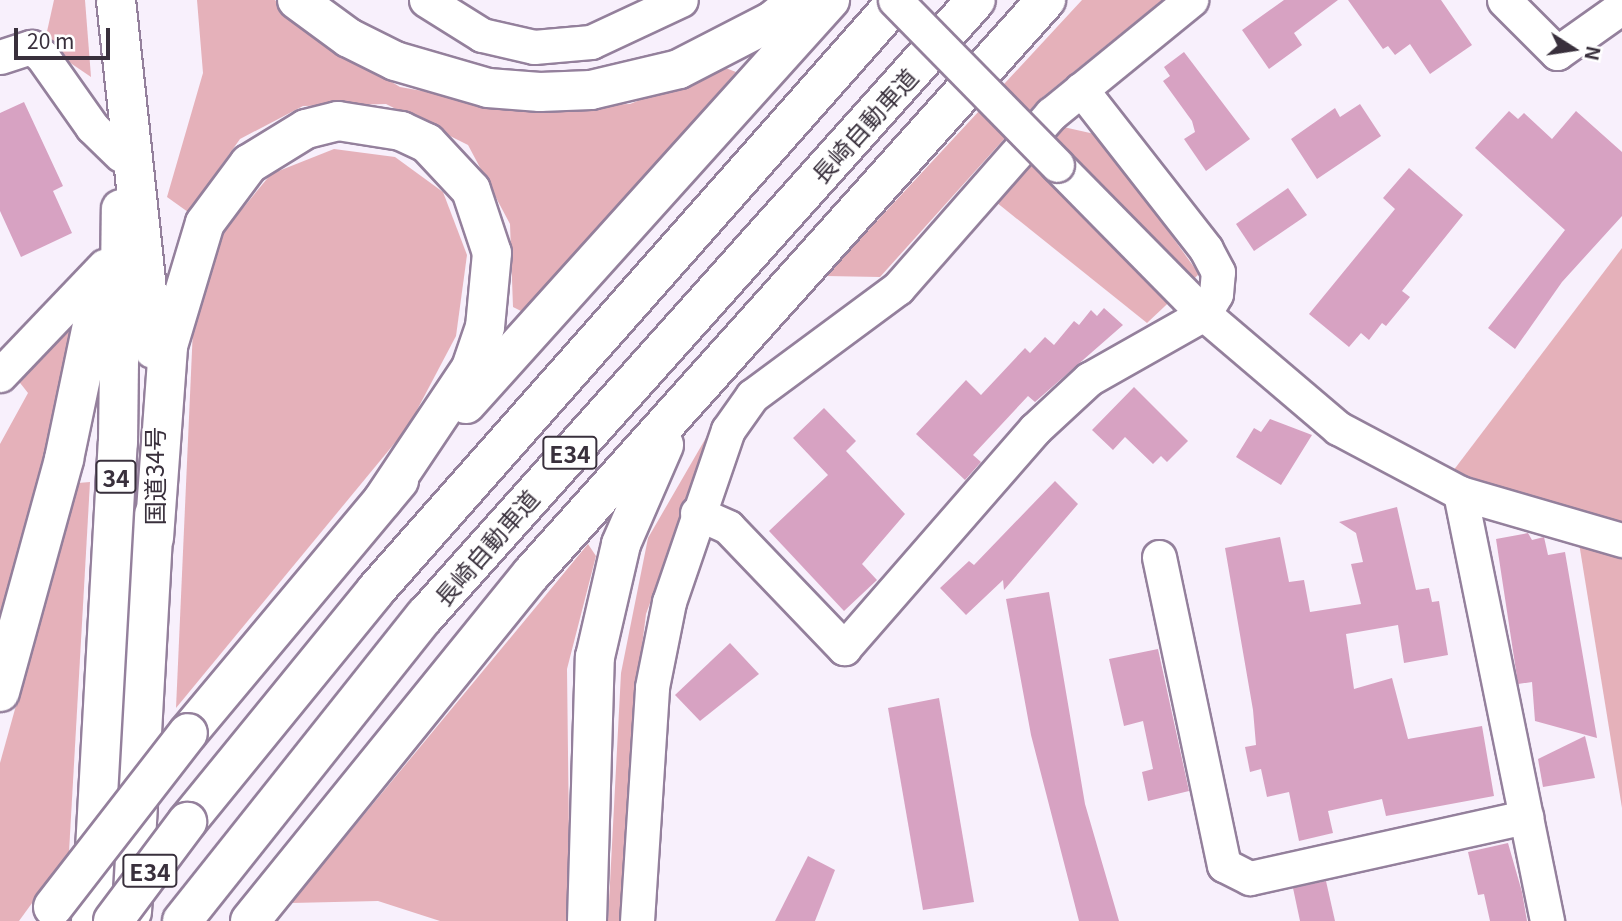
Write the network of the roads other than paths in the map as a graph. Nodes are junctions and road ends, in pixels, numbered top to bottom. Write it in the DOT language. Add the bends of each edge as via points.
graph roads {
  1 [pos="297,0"];
  2 [pos="426,0"];
  3 [pos="681,0"];
  4 [pos="798,0"];
  5 [pos="830,0"];
  6 [pos="897,0"];
  7 [pos="976,0"];
  8 [pos="1046,0"];
  9 [pos="1191,0"];
  10 [pos="1504,0"];
  11 [pos="1622,7"];
  12 [pos="118,16"];
  13 [pos="0,57"];
  14 [pos="1081,89"];
  15 [pos="121,162"];
  16 [pos="104,266"];
  17 [pos="1204,314"];
  18 [pos="710,373"];
  19 [pos="0,375"];
  20 [pos="1460,493"];
  21 [pos="382,501"];
  22 [pos="697,513"];
  23 [pos="154,538"];
  24 [pos="1622,540"];
  25 [pos="1160,556"];
  26 [pos="0,692"];
  27 [pos="142,738"];
  28 [pos="1526,817"];
  29 [pos="95,853"];
  30 [pos="48,914"];
  31 [pos="91,921"];
  32 [pos="113,921"];
  33 [pos="132,921"];
  34 [pos="147,921"];
  35 [pos="182,921"];
  36 [pos="250,921"];
  37 [pos="587,921"];
  38 [pos="637,921"];
  39 [pos="1547,921"];
  1 -- 4 [label="highway" via="349,38 395,61 488,88 540,92 591,90 679,69 772,21"];
  2 -- 3 [label="street" via="482,35 534,47 591,42"];
  5 -- 21 [label="highway"];
  6 -- 17 [label="street, bridge"];
  6 -- 32 [label="highway, E34, bridge" via="384,580 187,822"];
  7 -- 35 [label="highway, 長崎自動車道 / E34" via="434,606"];
  8 -- 18 [label="highway"];
  9 -- 14 [label="street"];
  10 -- 11 [label="street" via="1557,53"];
  12 -- 15 [label="highway, 国道34号 / 34"];
  12 -- 23 [label="highway, 国道34号 / 34" via="152,305"];
  13 -- 15 [label="street" via="31,47 42,56"];
  14 -- 17 [label="street" via="1206,249 1218,272 1216,294"];
  14 -- 22 [label="street" via="898,288 752,396 728,430"];
  15 -- 16 [label="highway"];
  15 -- 29 [label="highway, 国道34号 / 34" via="118,443"];
  16 -- 19 [label="street"];
  16 -- 26 [label="highway" via="64,459"];
  17 -- 20 [label="street" via="1338,428"];
  17 -- 22 [label="street" via="1089,379 1035,429 844,648 728,527"];
  18 -- 36 [label="highway" via="370,766"];
  18 -- 37 [label="highway" via="641,491 607,599 590,717"];
  20 -- 24 [label="street"];
  20 -- 28 [label="street"];
  21 -- 23 [label="highway" via="471,368 485,327 492,253 471,190 444,158 401,131 338,121 306,129 249,164 205,223 168,346"];
  21 -- 29 [label="highway, bridge" via="188,733"];
  22 -- 38 [label="street" via="652,687"];
  23 -- 27 [label="highway, 国道34号 / 34"];
  25 -- 28 [label="street" via="1224,865 1250,878"];
  27 -- 33 [label="highway, 国道34号 / 34"];
  27 -- 34 [label="highway"];
  28 -- 39 [label="street"];
  29 -- 30 [label="highway, bridge"];
  29 -- 31 [label="highway, 国道34号 / 34"];
}
